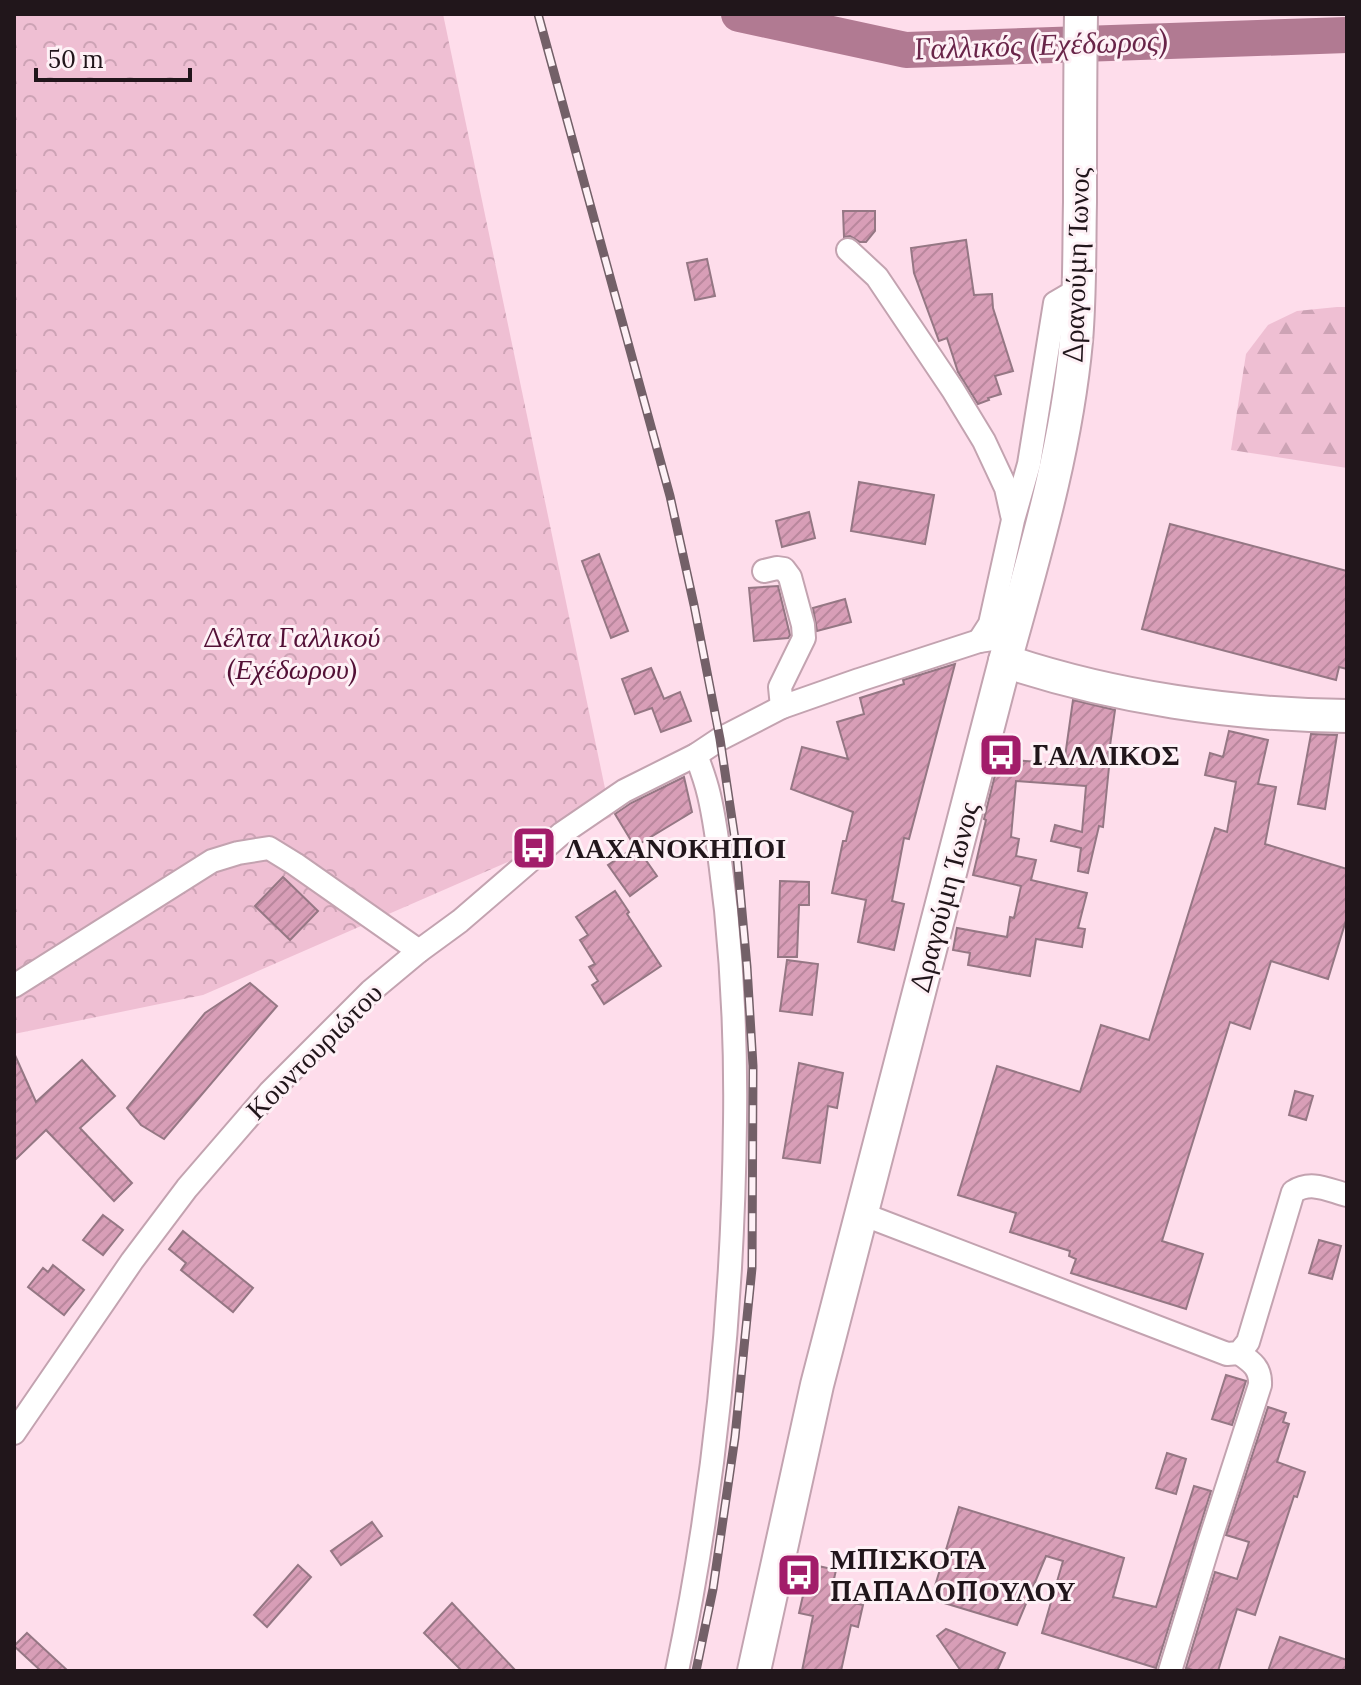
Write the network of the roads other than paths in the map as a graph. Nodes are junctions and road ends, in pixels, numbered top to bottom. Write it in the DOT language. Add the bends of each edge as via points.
graph roads {
  1 [pos="1081,14"];
  2 [pos="848,250"];
  3 [pos="1079,289"];
  4 [pos="1013,520"];
  5 [pos="764,571"];
  6 [pos="979,641"];
  7 [pos="1008,648"];
  8 [pos="782,707"];
  9 [pos="1347,716"];
  10 [pos="696,755"];
  11 [pos="419,951"];
  12 [pos="14,986"];
  13 [pos="1347,1195"];
  14 [pos="862,1214"];
  15 [pos="1239,1353"];
  16 [pos="14,1433"];
  17 [pos="677,1671"];
  18 [pos="754,1671"];
  19 [pos="1170,1671"];
  1 -- 3 [label="main road, Δραγούμη Ίωνος"];
  2 -- 4 [label="street" via="877,277 953,390 1006,488"];
  3 -- 4 [label="street" via="1055,303 1029,464"];
  3 -- 7 [label="main road, Δραγούμη Ίωνος" via="1056,466"];
  4 -- 6 [label="street" via="990,624"];
  5 -- 8 [label="street" via="784,569 790,577 803,625 804,638 780,687"];
  6 -- 7 [label="street, Κουντουριώτου"];
  6 -- 8 [label="street, Κουντουριώτου"];
  7 -- 9 [label="main road" via="1072,681 1287,716"];
  7 -- 14 [label="main road, Δραγούμη Ίωνος"];
  8 -- 10 [label="street, Κουντουριώτου"];
  10 -- 11 [label="street, Κουντουριώτου" via="624,791 561,834"];
  10 -- 17 [label="street" via="709,795 732,966 735,1171 711,1479"];
  11 -- 12 [label="street" via="269,848 212,861"];
  11 -- 16 [label="street, Κουντουριώτου" via="270,1092 187,1188"];
  13 -- 15 [label="street" via="1313,1185 1293,1192 1248,1342"];
  14 -- 15 [label="street" via="1227,1354"];
  14 -- 18 [label="main road, Δραγούμη Ίωνος" via="817,1385"];
  15 -- 19 [label="street" via="1256,1365 1260,1385"];
}
